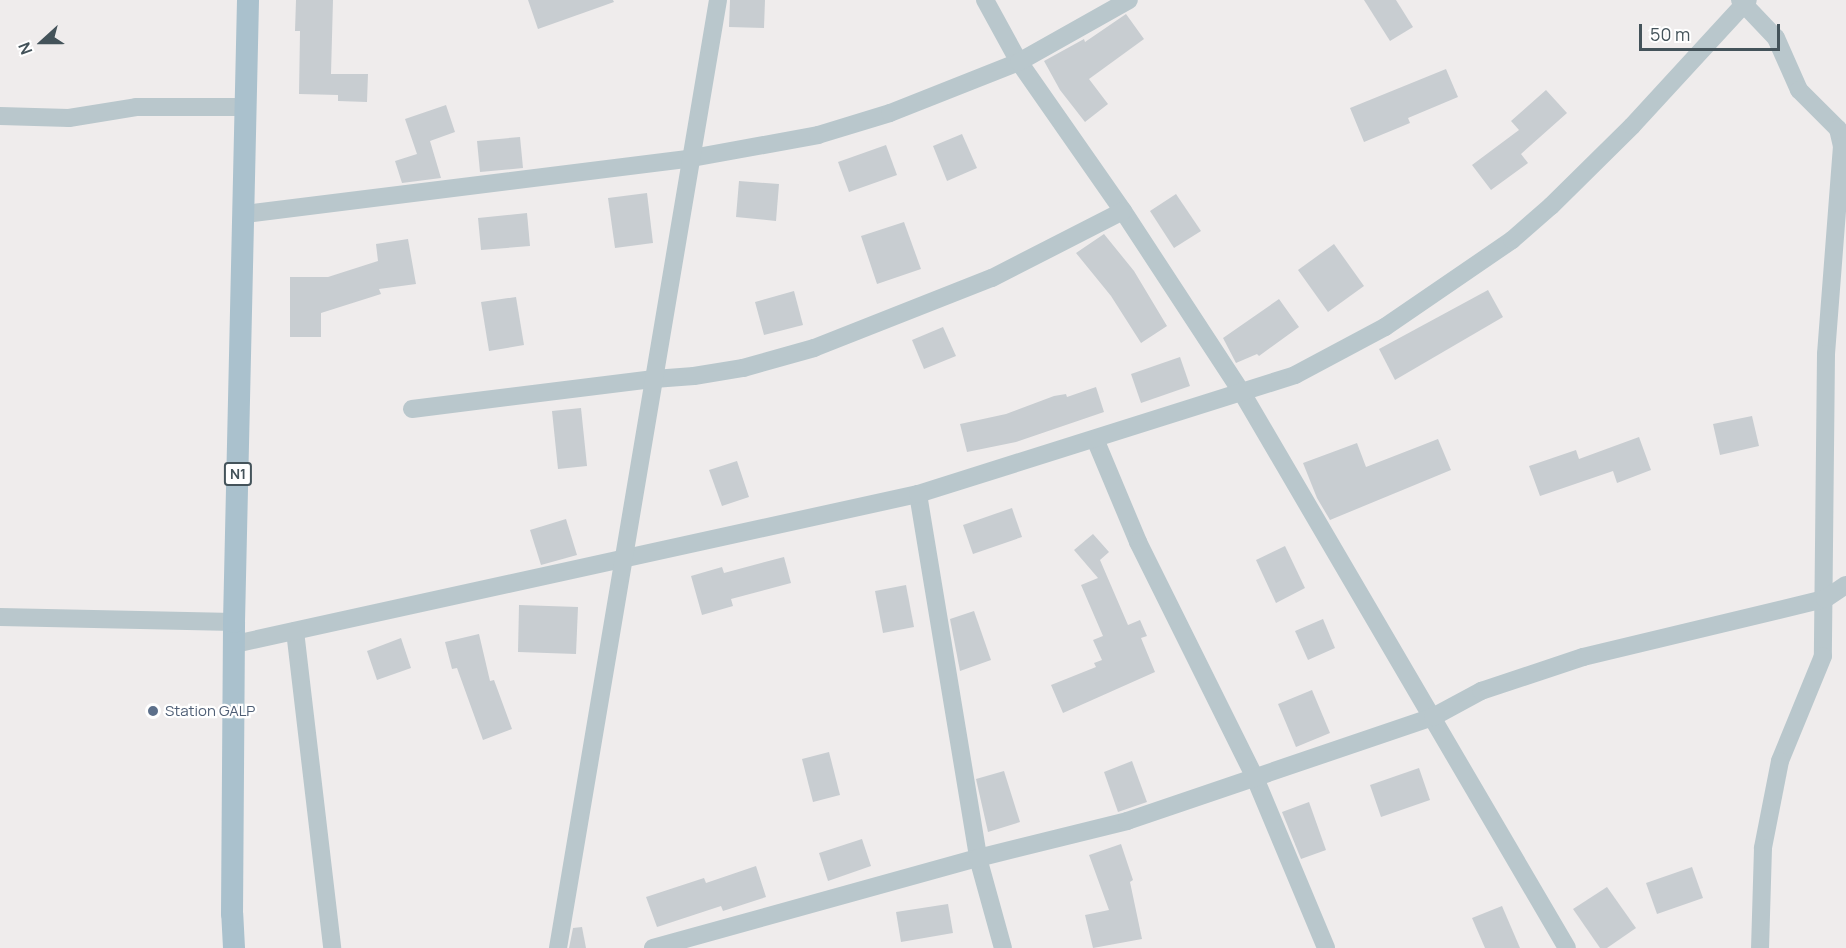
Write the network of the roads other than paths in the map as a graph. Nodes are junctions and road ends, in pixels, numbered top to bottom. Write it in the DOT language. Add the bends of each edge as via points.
graph roads {
  1 [pos="248,0"];
  2 [pos="718,0"];
  3 [pos="985,0"];
  4 [pos="1129,0"];
  5 [pos="1744,2"];
  6 [pos="1019,62"];
  7 [pos="247,107"];
  8 [pos="0,116"];
  9 [pos="1842,130"];
  10 [pos="692,158"];
  11 [pos="1123,212"];
  12 [pos="245,214"];
  13 [pos="654,379"];
  14 [pos="1241,391"];
  15 [pos="412,409"];
  16 [pos="1095,440"];
  17 [pos="918,494"];
  18 [pos="624,560"];
  19 [pos="1846,585"];
  20 [pos="1825,599"];
  21 [pos="0,616"];
  22 [pos="295,631"];
  23 [pos="235,633"];
  24 [pos="1433,717"];
  25 [pos="1255,778"];
  26 [pos="978,858"];
  27 [pos="234,948"];
  28 [pos="332,948"];
  29 [pos="558,948"];
  30 [pos="653,948"];
  31 [pos="1003,948"];
  32 [pos="1326,948"];
  33 [pos="1567,948"];
  34 [pos="1760,948"];
  1 -- 7 [label="main road, N1"];
  2 -- 10 [label="street"];
  3 -- 6 [label="street"];
  4 -- 6 [label="street"];
  5 -- 9 [label="street" via="1776,38 1799,90"];
  5 -- 14 [label="street" via="1632,126 1512,240 1342,352 1295,375"];
  6 -- 10 [label="street" via="890,113 818,135"];
  6 -- 11 [label="street"];
  7 -- 8 [label="street" via="136,107 69,118"];
  7 -- 12 [label="main road, N1"];
  9 -- 20 [label="street" via="1826,354"];
  10 -- 12 [label="street"];
  10 -- 13 [label="street"];
  11 -- 13 [label="street" via="992,278 814,348 743,368"];
  11 -- 14 [label="street"];
  12 -- 23 [label="main road, N1"];
  13 -- 15 [label="street"];
  13 -- 18 [label="street"];
  14 -- 16 [label="street"];
  14 -- 24 [label="street"];
  16 -- 17 [label="street"];
  16 -- 25 [label="street" via="1138,542"];
  17 -- 18 [label="street"];
  17 -- 26 [label="street"];
  18 -- 22 [label="street"];
  18 -- 29 [label="street"];
  19 -- 20 [label="street"];
  20 -- 24 [label="street" via="1583,657 1480,691"];
  20 -- 34 [label="street" via="1822,656 1780,761 1763,848"];
  21 -- 23 [label="street"];
  22 -- 23 [label="street"];
  22 -- 28 [label="street"];
  23 -- 27 [label="main road, N1"];
  24 -- 25 [label="street"];
  24 -- 33 [label="street"];
  25 -- 26 [label="street" via="1127,822"];
  25 -- 32 [label="street"];
  26 -- 30 [label="street"];
  26 -- 31 [label="street"];
}
